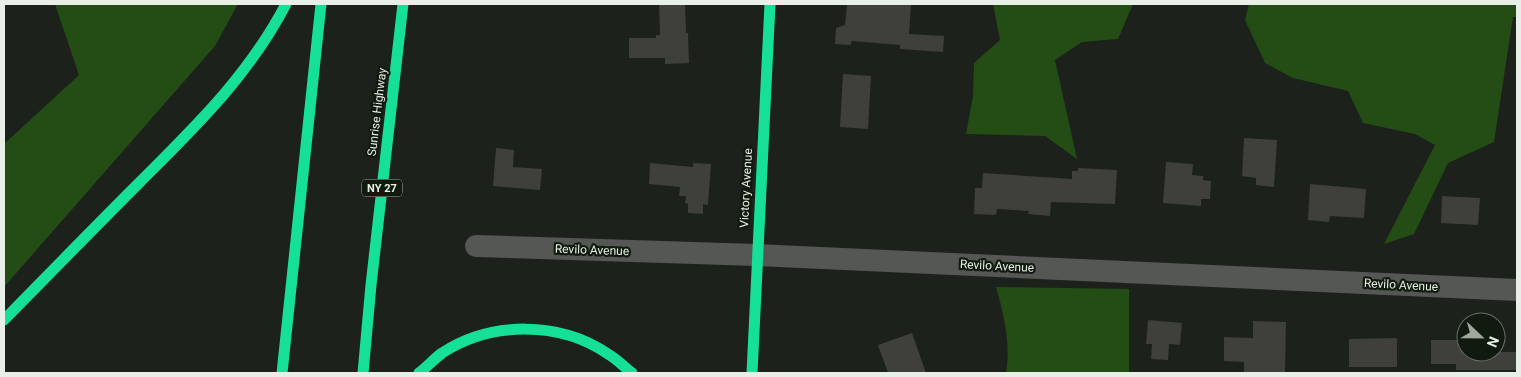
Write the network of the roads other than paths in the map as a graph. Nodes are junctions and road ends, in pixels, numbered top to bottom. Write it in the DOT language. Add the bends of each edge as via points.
graph roads {
  1 [pos="286,4"];
  2 [pos="321,4"];
  3 [pos="403,4"];
  4 [pos="770,4"];
  5 [pos="476,246"];
  6 [pos="756,255"];
  7 [pos="1517,290"];
  8 [pos="4,320"];
  9 [pos="282,373"];
  10 [pos="363,373"];
  11 [pos="419,373"];
  12 [pos="632,373"];
  13 [pos="752,373"];
  1 -- 8 [label="main road" via="267,39 225,95"];
  2 -- 9 [label="main road"];
  3 -- 10 [label="main road, Sunrise Highway / NY 27"];
  4 -- 6 [label="main road, Victory Avenue"];
  5 -- 6 [label="street, Revilo Avenue"];
  6 -- 7 [label="street, Revilo Avenue"];
  6 -- 13 [label="main road, Victory Avenue"];
  11 -- 12 [label="main road" via="444,351 463,341 502,330 524,329 544,330 581,340 612,356"];
}
